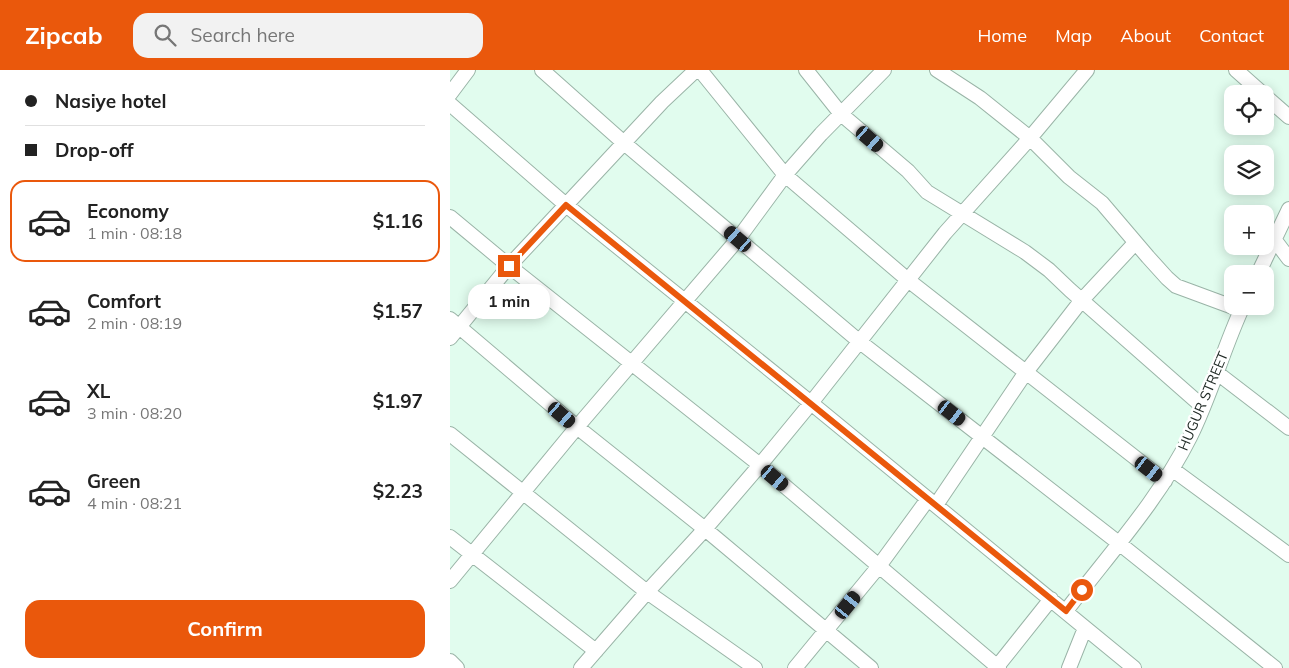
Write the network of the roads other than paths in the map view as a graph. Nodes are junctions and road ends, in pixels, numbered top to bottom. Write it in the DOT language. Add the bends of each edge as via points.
graph roads {
  1 [pos="468,70"];
  2 [pos="542,70"];
  3 [pos="698,70"];
  4 [pos="806,70"];
  5 [pos="884,70"];
  6 [pos="937,70"];
  7 [pos="1088,70"];
  8 [pos="1236,70"];
  9 [pos="1253,85"];
  10 [pos="450,94"];
  11 [pos="450,104"];
  12 [pos="1274,104"];
  13 [pos="841,114"];
  14 [pos="1289,117"];
  15 [pos="1030,138"];
  16 [pos="624,143"];
  17 [pos="786,175"];
  18 [pos="566,205"];
  19 [pos="1289,209"];
  20 [pos="962,214"];
  21 [pos="450,217"];
  22 [pos="738,239"];
  23 [pos="1274,239"];
  24 [pos="1135,243"];
  25 [pos="1289,259"];
  26 [pos="509,266"];
  27 [pos="908,280"];
  28 [pos="1081,300"];
  29 [pos="684,301"];
  30 [pos="1224,302"];
  31 [pos="1239,315"];
  32 [pos="455,323"];
  33 [pos="450,338"];
  34 [pos="860,342"];
  35 [pos="631,363"];
  36 [pos="1026,372"];
  37 [pos="1216,372"];
  38 [pos="811,404"];
  39 [pos="1203,407"];
  40 [pos="577,427"];
  41 [pos="1289,428"];
  42 [pos="450,434"];
  43 [pos="982,437"];
  44 [pos="760,465"];
  45 [pos="1169,475"];
  46 [pos="524,492"];
  47 [pos="932,502"];
  48 [pos="705,529"];
  49 [pos="450,537"];
  50 [pos="1120,544"];
  51 [pos="472,555"];
  52 [pos="1289,555"];
  53 [pos="879,566"];
  54 [pos="450,580"];
  55 [pos="647,592"];
  56 [pos="1051,599"];
  57 [pos="1066,611"];
  58 [pos="1085,628"];
  59 [pos="826,631"];
  60 [pos="596,651"];
  61 [pos="450,661"];
  62 [pos="456,668"];
  63 [pos="582,668"];
  64 [pos="755,668"];
  65 [pos="795,668"];
  66 [pos="871,668"];
  67 [pos="997,668"];
  68 [pos="1069,668"];
  69 [pos="1134,668"];
  70 [pos="1275,668"];
  1 -- 10 [label="street"];
  2 -- 16 [label="street"];
  3 -- 16 [label="street" via="668,96"];
  3 -- 17 [label="street" via="709,79"];
  4 -- 13 [label="street"];
  5 -- 13 [label="street"];
  6 -- 15 [label="street" via="980,98"];
  7 -- 15 [label="street"];
  8 -- 9 [label="street"];
  11 -- 18 [label="street"];
  12 -- 14 [label="street"];
  13 -- 17 [label="street"];
  13 -- 20 [label="street" via="908,171 927,192"];
  15 -- 20 [label="street"];
  15 -- 24 [label="street" via="1069,177 1102,203"];
  16 -- 18 [label="street"];
  16 -- 22 [label="street"];
  17 -- 22 [label="street"];
  17 -- 27 [label="street"];
  18 -- 26 [label="street"];
  18 -- 29 [label="street"];
  19 -- 23 [label="street"];
  20 -- 27 [label="street"];
  20 -- 28 [label="street" via="1025,252"];
  21 -- 26 [label="street"];
  22 -- 29 [label="street"];
  22 -- 34 [label="street"];
  23 -- 25 [label="street"];
  24 -- 28 [label="street"];
  24 -- 30 [label="street" via="1176,286"];
  26 -- 32 [label="street"];
  26 -- 35 [label="street"];
  27 -- 34 [label="street"];
  27 -- 36 [label="street"];
  28 -- 36 [label="street"];
  28 -- 39 [label="street"];
  29 -- 35 [label="street"];
  29 -- 38 [label="street"];
  31 -- 37 [label="street, HUGUR STREET"];
  32 -- 33 [label="street"];
  32 -- 40 [label="street"];
  34 -- 38 [label="street"];
  34 -- 43 [label="street"];
  35 -- 40 [label="street"];
  35 -- 44 [label="street"];
  36 -- 43 [label="street"];
  36 -- 45 [label="street"];
  37 -- 39 [label="street, HUGUR STREET"];
  37 -- 41 [label="street"];
  38 -- 44 [label="street"];
  38 -- 47 [label="street"];
  39 -- 45 [label="street, HUGUR STREET"];
  40 -- 46 [label="street"];
  40 -- 48 [label="street"];
  42 -- 46 [label="street"];
  43 -- 47 [label="street"];
  43 -- 50 [label="street"];
  44 -- 48 [label="street"];
  44 -- 53 [label="street"];
  45 -- 50 [label="street, HUGUR STREET"];
  45 -- 52 [label="street"];
  46 -- 51 [label="street"];
  46 -- 55 [label="street"];
  47 -- 53 [label="street"];
  47 -- 56 [label="street"];
  48 -- 55 [label="street"];
  48 -- 59 [label="street"];
  49 -- 51 [label="street"];
  50 -- 57 [label="street, HUGUR STREET"];
  50 -- 70 [label="street"];
  51 -- 54 [label="street"];
  51 -- 60 [label="street"];
  53 -- 59 [label="street"];
  53 -- 67 [label="street"];
  55 -- 60 [label="street"];
  55 -- 64 [label="street"];
  56 -- 57 [label="street"];
  56 -- 67 [label="street"];
  57 -- 58 [label="street"];
  58 -- 68 [label="street"];
  58 -- 69 [label="street"];
  59 -- 65 [label="street"];
  59 -- 66 [label="street"];
  60 -- 63 [label="street"];
  61 -- 62 [label="street"];
}
